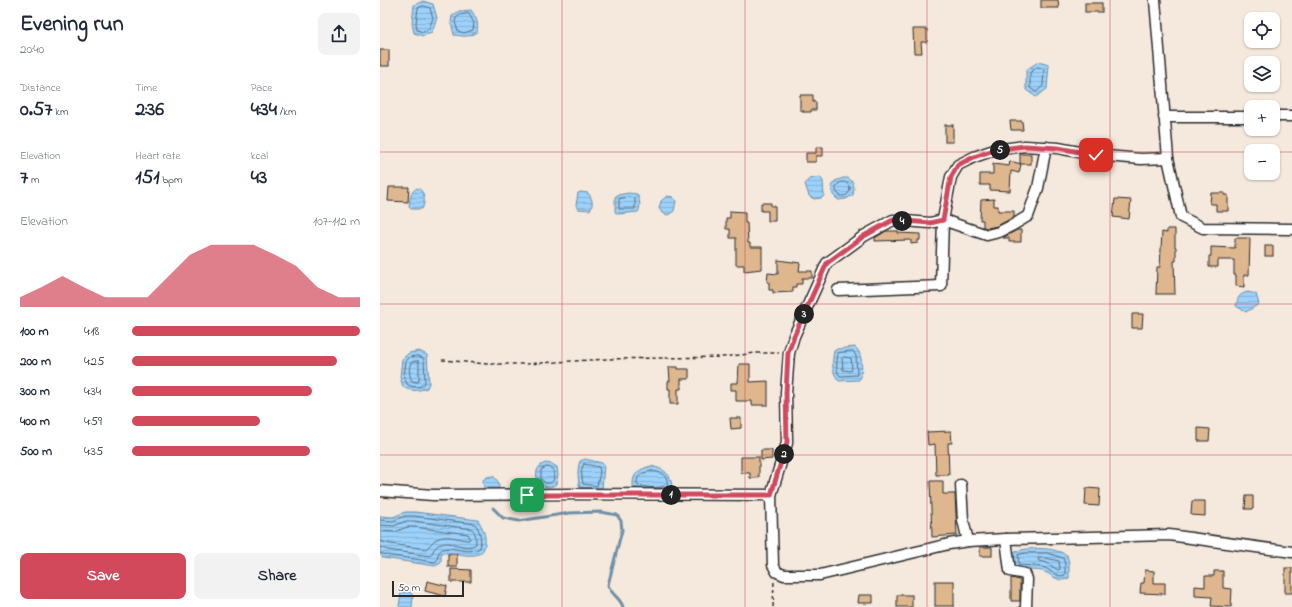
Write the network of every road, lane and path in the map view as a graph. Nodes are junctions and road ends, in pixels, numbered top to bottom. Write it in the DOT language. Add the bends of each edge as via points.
graph roads {
  1 [pos="1155,0"];
  2 [pos="1244,116"];
  3 [pos="1280,116"];
  4 [pos="1292,116"];
  5 [pos="1164,118"];
  6 [pos="1046,147"];
  7 [pos="1168,158"];
  8 [pos="943,220"];
  9 [pos="1292,230"];
  10 [pos="838,290"];
  11 [pos="788,353"];
  12 [pos="442,360"];
  13 [pos="961,485"];
  14 [pos="380,491"];
  15 [pos="771,495"];
  16 [pos="1006,539"];
  17 [pos="968,541"];
  18 [pos="1292,552"];
  19 [pos="775,569"];
  20 [pos="773,607"];
  21 [pos="1026,607"];
  1 -- 5 [label="street"];
  2 -- 5 [label="street"];
  3 -- 4 [label="street"];
  5 -- 7 [label="street"];
  6 -- 7 [label="street" via="1141,159"];
  6 -- 8 [label="street" via="1025,146 994,150 958,165 951,177"];
  6 -- 8 [label="street" via="1038,188 1028,216 1013,226 987,235"];
  7 -- 9 [label="street" via="1181,217 1203,228"];
  8 -- 10 [label="street" via="941,286"];
  8 -- 11 [label="street" via="930,223 893,220 864,236 827,263"];
  11 -- 12 [label="path" via="524,364"];
  11 -- 15 [label="street" via="787,442"];
  13 -- 17 [label="street" via="963,520"];
  14 -- 15 [label="street" via="433,496"];
  15 -- 19 [label="street"];
  16 -- 17 [label="street"];
  16 -- 18 [label="street" via="1169,535"];
  16 -- 21 [label="street" via="1010,571 1025,574 1027,579"];
  17 -- 19 [label="street" via="820,575 784,575"];
  19 -- 20 [label="path"];
}
